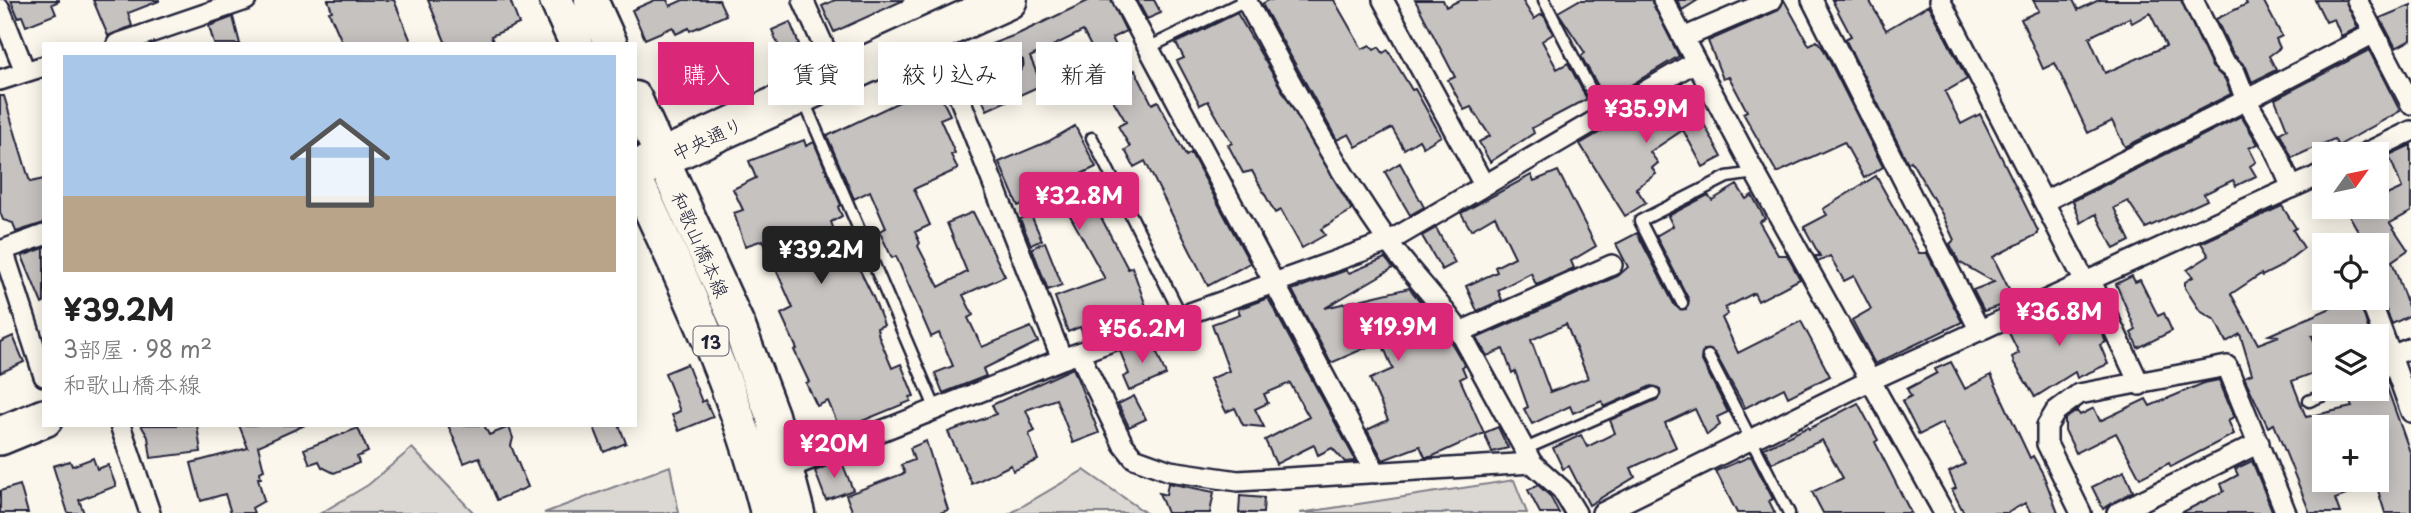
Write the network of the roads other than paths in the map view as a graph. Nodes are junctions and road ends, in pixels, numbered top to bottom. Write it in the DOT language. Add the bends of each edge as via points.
graph roads {
  1 [pos="246,0"];
  2 [pos="556,0"];
  3 [pos="591,0"];
  4 [pos="803,0"];
  5 [pos="1008,0"];
  6 [pos="1123,0"];
  7 [pos="1246,0"];
  8 [pos="1383,0"];
  9 [pos="1544,0"];
  10 [pos="1663,0"];
  11 [pos="1772,0"];
  12 [pos="1812,0"];
  13 [pos="1940,0"];
  14 [pos="2193,0"];
  15 [pos="2357,0"];
  16 [pos="0,9"];
  17 [pos="934,33"];
  18 [pos="2374,33"];
  19 [pos="1683,37"];
  20 [pos="123,42"];
  21 [pos="575,42"];
  22 [pos="610,42"];
  23 [pos="822,42"];
  24 [pos="938,42"];
  25 [pos="1150,47"];
  26 [pos="1695,62"];
  27 [pos="864,66"];
  28 [pos="34,69"];
  29 [pos="0,80"];
  30 [pos="2246,100"];
  31 [pos="2411,104"];
  32 [pos="778,105"];
  33 [pos="806,105"];
  34 [pos="963,105"];
  35 [pos="637,114"];
  36 [pos="1604,116"];
  37 [pos="2411,131"];
  38 [pos="1092,138"];
  39 [pos="2389,142"];
  40 [pos="644,168"];
  41 [pos="1755,173"];
  42 [pos="2312,179"];
  43 [pos="1484,185"];
  44 [pos="2292,188"];
  45 [pos="2045,201"];
  46 [pos="42,236"];
  47 [pos="1388,242"];
  48 [pos="1612,265"];
  49 [pos="1274,281"];
  50 [pos="2089,282"];
  51 [pos="1682,303"];
  52 [pos="2374,310"];
  53 [pos="1181,315"];
  54 [pos="1980,331"];
  55 [pos="1460,332"];
  56 [pos="2411,348"];
  57 [pos="1071,356"];
  58 [pos="1708,356"];
  59 [pos="2393,362"];
  60 [pos="2389,365"];
  61 [pos="42,370"];
  62 [pos="1871,380"];
  63 [pos="2140,385"];
  64 [pos="1654,393"];
  65 [pos="2312,400"];
  66 [pos="2309,401"];
  67 [pos="937,412"];
  68 [pos="2411,412"];
  69 [pos="42,419"];
  70 [pos="121,427"];
  71 [pos="0,436"];
  72 [pos="1753,440"];
  73 [pos="2259,443"];
  74 [pos="1529,456"];
  75 [pos="1377,473"];
  76 [pos="773,474"];
  77 [pos="150,513"];
  78 [pos="767,513"];
  79 [pos="798,513"];
  80 [pos="1576,513"];
  81 [pos="1602,513"];
  82 [pos="1789,513"];
  83 [pos="1944,513"];
  84 [pos="2081,513"];
  85 [pos="2117,513"];
  86 [pos="2286,513"];
  1 -- 20 [label="street"];
  2 -- 21 [label="main road"];
  3 -- 22 [label="main road"];
  4 -- 23 [label="street"];
  5 -- 17 [label="highway, 中央通り"];
  6 -- 25 [label="street"];
  7 -- 25 [label="lane"];
  7 -- 47 [label="street" via="1313,123"];
  8 -- 43 [label="street"];
  9 -- 36 [label="lane"];
  10 -- 19 [label="street"];
  11 -- 19 [label="street"];
  12 -- 54 [label="street"];
  13 -- 45 [label="street"];
  14 -- 30 [label="street"];
  15 -- 18 [label="street"];
  16 -- 28 [label="street"];
  17 -- 24 [label="street"];
  17 -- 27 [label="highway, 中央通り"];
  18 -- 30 [label="street"];
  18 -- 31 [label="street"];
  19 -- 26 [label="street"];
  25 -- 49 [label="street"];
  26 -- 36 [label="street"];
  26 -- 41 [label="street"];
  28 -- 29 [label="street"];
  30 -- 44 [label="street"];
  30 -- 45 [label="street"];
  32 -- 40 [label="highway, 中央通り"];
  33 -- 67 [label="lane"];
  34 -- 57 [label="street"];
  35 -- 40 [label="main road, 和歌山橋本線 / 13"];
  36 -- 43 [label="street"];
  37 -- 39 [label="street"];
  38 -- 53 [label="lane"];
  40 -- 76 [label="main road, 和歌山橋本線 / 13" via="739,327 772,415"];
  41 -- 51 [label="lane" via="1727,177 1640,221"];
  41 -- 62 [label="street"];
  42 -- 44 [label="street"];
  43 -- 47 [label="street"];
  44 -- 50 [label="street"];
  45 -- 50 [label="street"];
  46 -- 61 [label="street" via="4,250"];
  47 -- 49 [label="street"];
  47 -- 55 [label="street"];
  48 -- 55 [label="street"];
  49 -- 53 [label="street"];
  49 -- 75 [label="street"];
  50 -- 54 [label="street"];
  50 -- 63 [label="street"];
  52 -- 59 [label="street"];
  53 -- 57 [label="street"];
  54 -- 62 [label="street"];
  55 -- 74 [label="street"];
  56 -- 59 [label="street"];
  57 -- 67 [label="street"];
  57 -- 75 [label="street" via="1134,458 1170,471 1238,481"];
  58 -- 72 [label="lane"];
  59 -- 60 [label="lane"];
  59 -- 68 [label="street"];
  62 -- 72 [label="street"];
  62 -- 83 [label="street"];
  63 -- 73 [label="street" via="2227,366"];
  63 -- 84 [label="street" via="2079,394 2056,411 2047,426 2047,444"];
  64 -- 74 [label="lane"];
  65 -- 66 [label="lane"];
  67 -- 76 [label="street"];
  69 -- 71 [label="highway"];
  70 -- 77 [label="street"];
  72 -- 81 [label="street"];
  72 -- 82 [label="lane"];
  73 -- 85 [label="street"];
  73 -- 86 [label="street"];
  74 -- 75 [label="street"];
  74 -- 80 [label="street" via="1562,490"];
  76 -- 78 [label="main road, 和歌山橋本線 / 13"];
  76 -- 79 [label="main road, 和歌山橋本線 / 13"];
}
